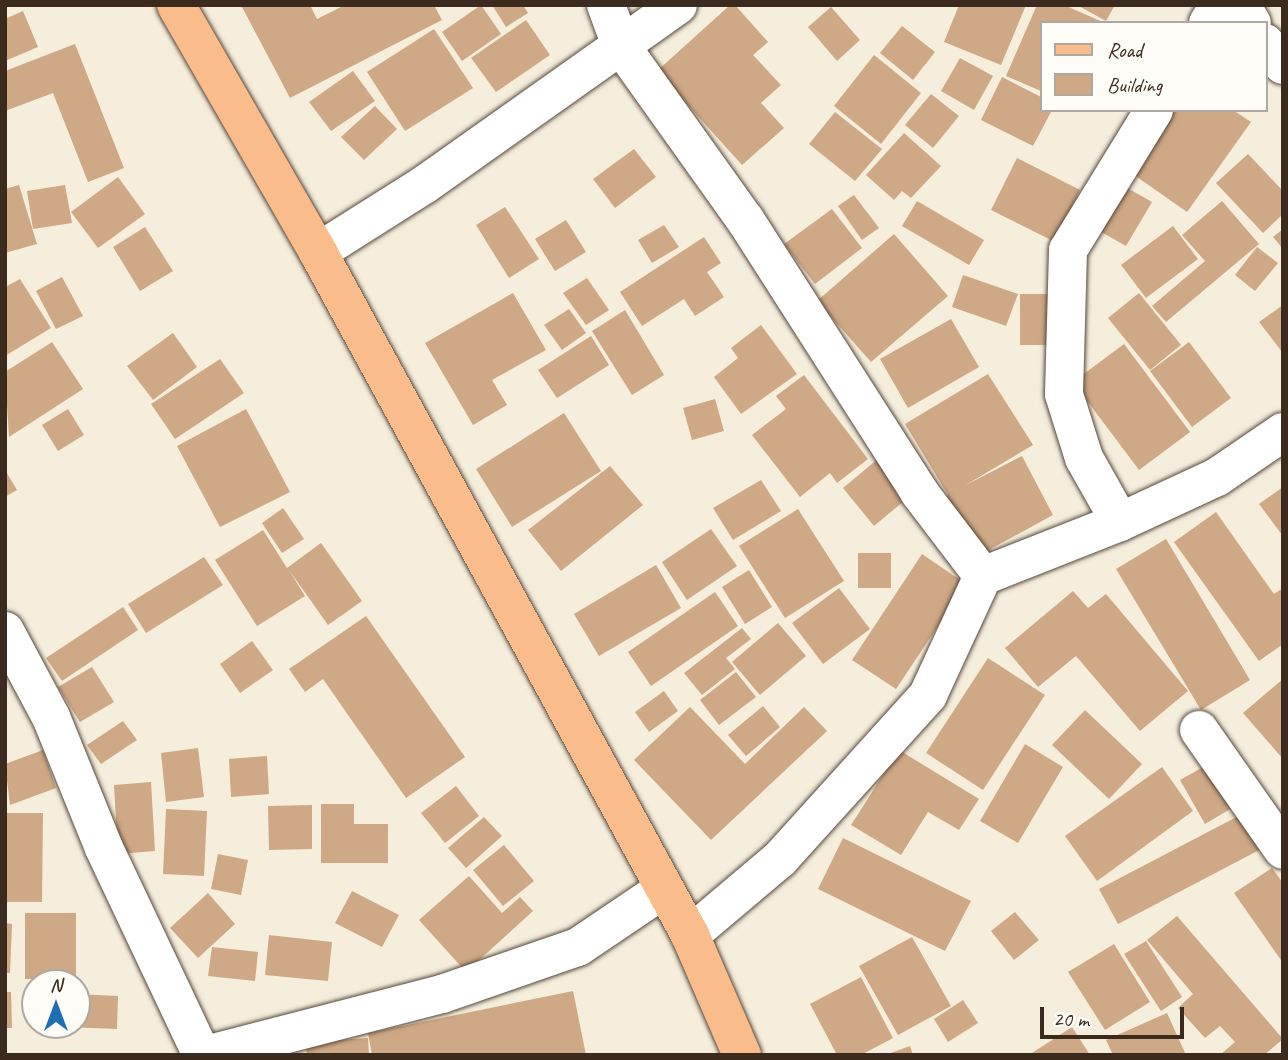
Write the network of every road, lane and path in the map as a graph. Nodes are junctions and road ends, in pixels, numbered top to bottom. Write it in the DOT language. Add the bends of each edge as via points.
graph roads {
  1 [pos="176,5"];
  2 [pos="606,5"];
  3 [pos="678,5"];
  4 [pos="1219,5"];
  5 [pos="1241,5"];
  6 [pos="1209,21"];
  7 [pos="1251,21"];
  8 [pos="1267,45"];
  9 [pos="621,46"];
  10 [pos="1283,65"];
  11 [pos="1153,112"];
  12 [pos="318,252"];
  13 [pos="1283,432"];
  14 [pos="1120,522"];
  15 [pos="983,576"];
  16 [pos="5,631"];
  17 [pos="1199,730"];
  18 [pos="1283,850"];
  19 [pos="664,889"];
  20 [pos="690,935"];
  21 [pos="204,1055"];
  22 [pos="742,1055"];
  1 -- 12 [label="main road"];
  2 -- 9 [label="street"];
  3 -- 9 [label="street"];
  4 -- 6 [label="street"];
  5 -- 7 [label="street"];
  8 -- 10 [label="street"];
  9 -- 12 [label="street" via="424,185"];
  9 -- 15 [label="street" via="746,221 919,492"];
  11 -- 14 [label="street" via="1068,250 1064,394 1084,458"];
  12 -- 19 [label="main road"];
  13 -- 14 [label="street" via="1217,477"];
  14 -- 15 [label="street"];
  15 -- 20 [label="street" via="928,695 780,859"];
  16 -- 21 [label="street" via="51,717 104,848"];
  17 -- 18 [label="street"];
  19 -- 20 [label="main road"];
  19 -- 21 [label="street" via="578,947 442,994"];
  20 -- 22 [label="main road"];
}
